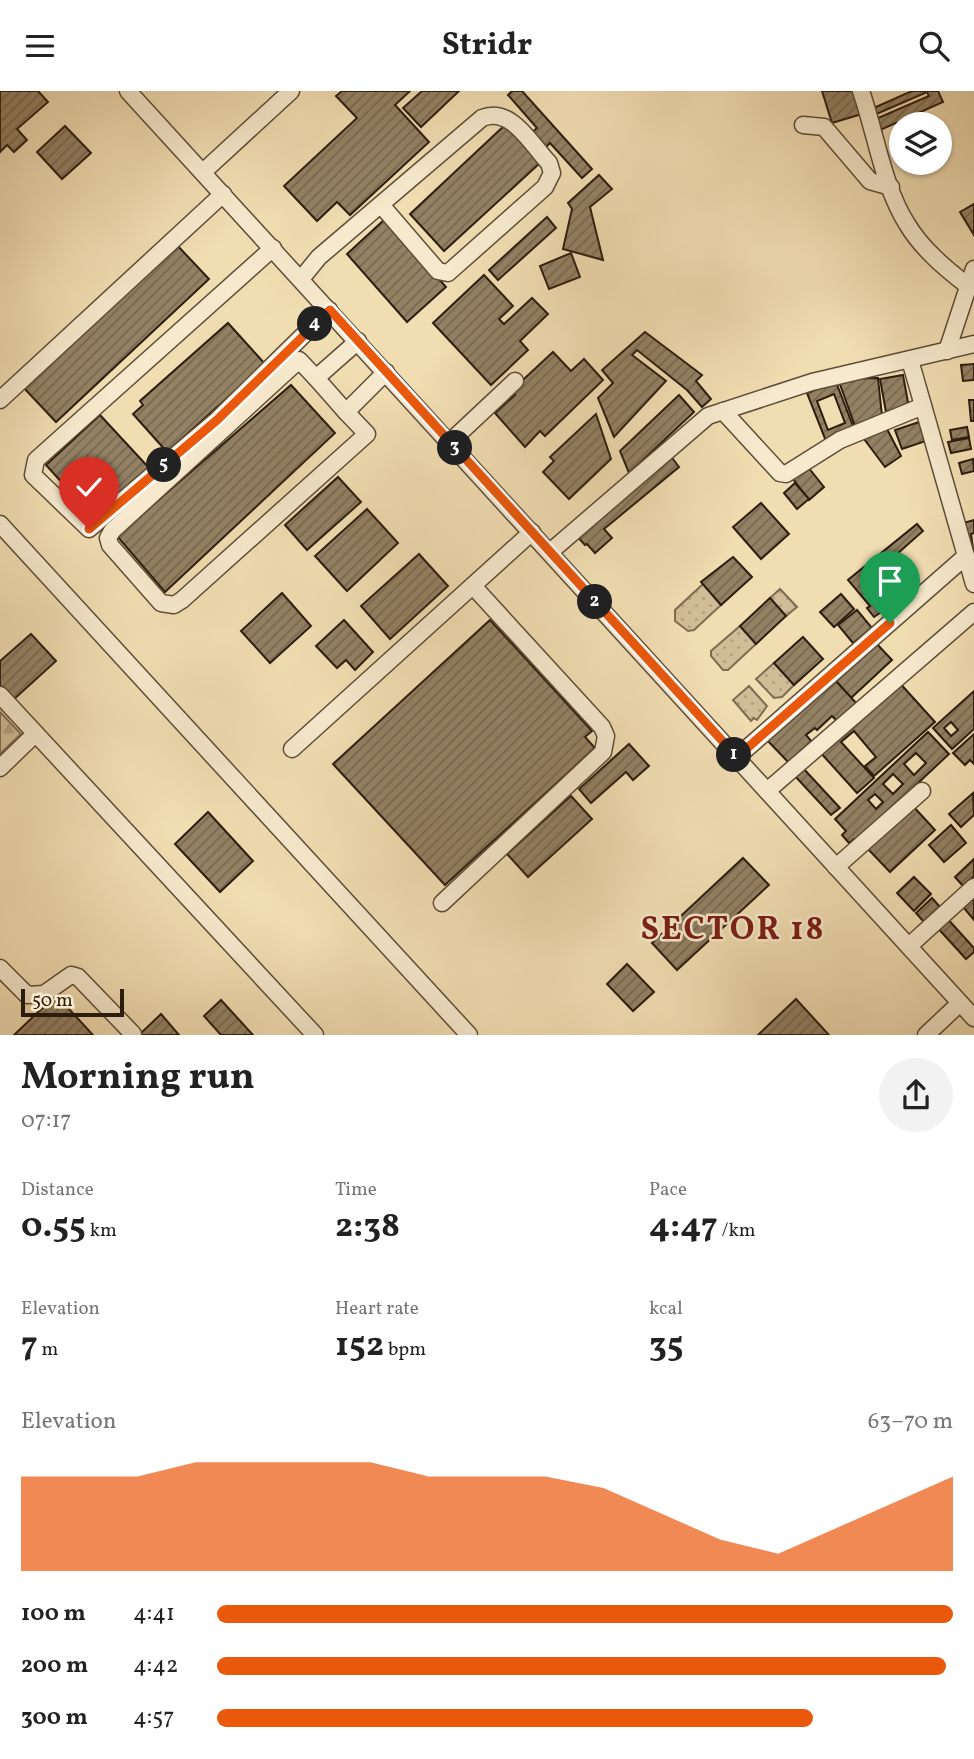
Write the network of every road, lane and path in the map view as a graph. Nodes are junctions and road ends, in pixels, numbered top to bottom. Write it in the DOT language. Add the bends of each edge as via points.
graph roads {
  1 [pos="128,91"];
  2 [pos="292,91"];
  3 [pos="861,91"];
  4 [pos="803,125"];
  5 [pos="203,172"];
  6 [pos="891,187"];
  7 [pos="223,194"];
  8 [pos="382,206"];
  9 [pos="273,248"];
  10 [pos="974,269"];
  11 [pos="301,279"];
  12 [pos="968,286"];
  13 [pos="330,310"];
  14 [pos="358,341"];
  15 [pos="974,344"];
  16 [pos="947,351"];
  17 [pos="910,360"];
  18 [pos="386,372"];
  19 [pos="316,378"];
  20 [pos="515,381"];
  21 [pos="0,400"];
  22 [pos="923,406"];
  23 [pos="723,411"];
  24 [pos="346,412"];
  25 [pos="450,442"];
  26 [pos="0,524"];
  27 [pos="532,532"];
  28 [pos="550,552"];
  29 [pos="966,556"];
  30 [pos="974,584"];
  31 [pos="473,586"];
  32 [pos="974,612"];
  33 [pos="0,695"];
  34 [pos="36,734"];
  35 [pos="292,749"];
  36 [pos="737,757"];
  37 [pos="0,768"];
  38 [pos="767,791"];
  39 [pos="922,791"];
  40 [pos="836,867"];
  41 [pos="974,887"];
  42 [pos="442,903"];
  43 [pos="909,946"];
  44 [pos="0,968"];
  45 [pos="960,1003"];
  46 [pos="974,1018"];
  47 [pos="133,1034"];
  48 [pos="315,1034"];
  49 [pos="469,1034"];
  50 [pos="926,1034"];
  1 -- 5 [label="street"];
  2 -- 5 [label="street"];
  3 -- 6 [label="street"];
  4 -- 6 [label="street" via="824,127 870,181"];
  5 -- 7 [label="street"];
  6 -- 12 [label="street" via="917,239"];
  7 -- 9 [label="street"];
  7 -- 21 [label="street"];
  8 -- 8 [label="street" via="491,114 508,118 549,163 552,173 545,187 448,273 438,271"];
  8 -- 11 [label="street" via="319,257"];
  9 -- 11 [label="street"];
  9 -- 13 [label="street" via="36,460 33,475 89,529 217,420"];
  10 -- 12 [label="street"];
  11 -- 13 [label="street"];
  12 -- 16 [label="street"];
  13 -- 14 [label="street"];
  14 -- 18 [label="street"];
  14 -- 19 [label="street"];
  15 -- 16 [label="street"];
  16 -- 17 [label="street"];
  17 -- 22 [label="street"];
  17 -- 23 [label="street" via="812,382"];
  18 -- 24 [label="street"];
  18 -- 25 [label="street"];
  19 -- 24 [label="street"];
  19 -- 24 [label="street" via="299,360 112,531 110,545 161,603 174,605 182,600 366,434"];
  20 -- 25 [label="street"];
  22 -- 23 [label="street" via="840,440 786,474 780,473"];
  22 -- 29 [label="street"];
  23 -- 28 [label="street" via="692,428"];
  25 -- 27 [label="street"];
  26 -- 49 [label="street"];
  27 -- 28 [label="street"];
  27 -- 31 [label="street"];
  28 -- 36 [label="street"];
  29 -- 30 [label="street"];
  29 -- 36 [label="street"];
  31 -- 35 [label="street"];
  31 -- 42 [label="street" via="603,727 606,744 603,752"];
  32 -- 38 [label="street"];
  33 -- 34 [label="street"];
  34 -- 37 [label="street"];
  34 -- 48 [label="street"];
  36 -- 38 [label="street"];
  38 -- 40 [label="street"];
  39 -- 40 [label="street"];
  40 -- 43 [label="street"];
  41 -- 43 [label="street"];
  43 -- 45 [label="street"];
  44 -- 47 [label="street" via="27,995 44,994 61,978 78,977"];
  45 -- 46 [label="street"];
  45 -- 50 [label="street"];
}
